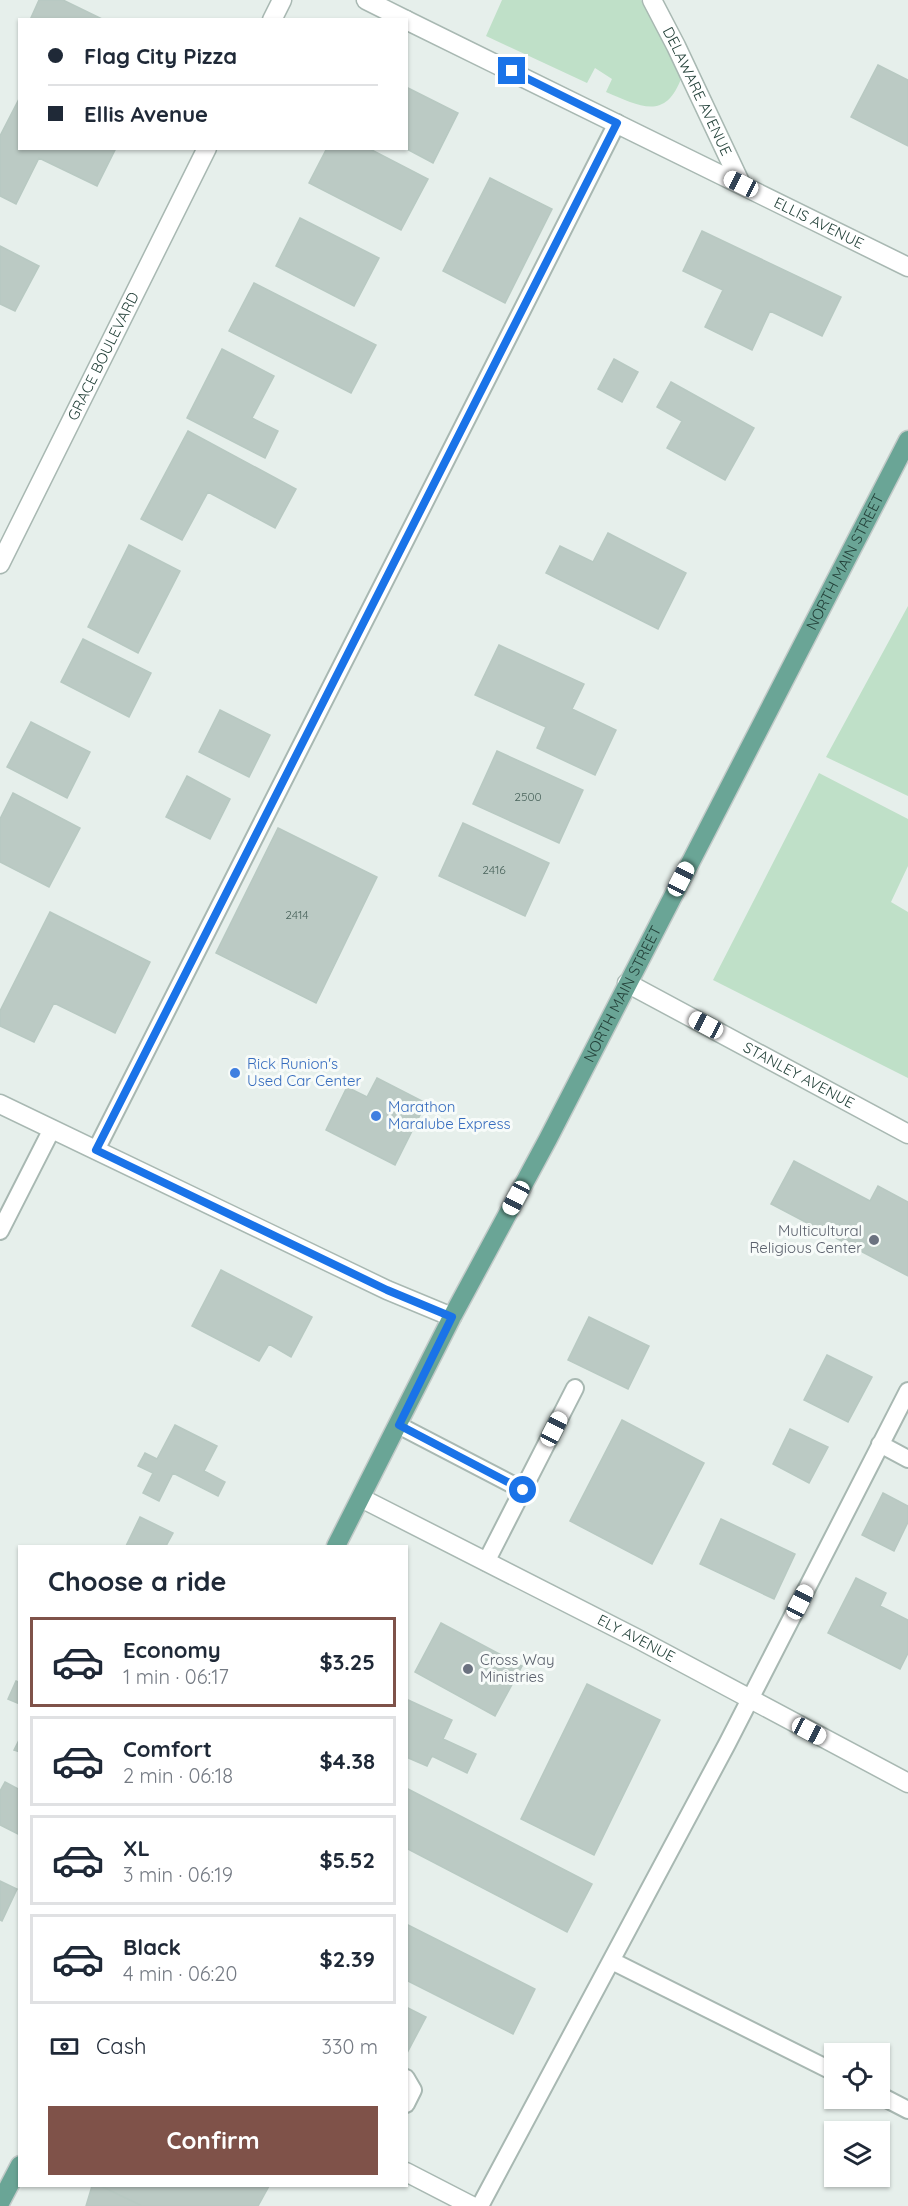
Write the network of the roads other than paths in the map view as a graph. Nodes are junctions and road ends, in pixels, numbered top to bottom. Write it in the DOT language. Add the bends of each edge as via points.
graph roads {
  1 [pos="282,0"];
  2 [pos="366,0"];
  3 [pos="652,0"];
  4 [pos="273,18"];
  5 [pos="402,18"];
  6 [pos="408,21"];
  7 [pos="617,123"];
  8 [pos="206,150"];
  9 [pos="741,184"];
  10 [pos="908,267"];
  11 [pos="908,440"];
  12 [pos="902,467"];
  13 [pos="0,564"];
  14 [pos="627,983"];
  15 [pos="0,1104"];
  16 [pos="52,1129"];
  17 [pos="908,1134"];
  18 [pos="96,1150"];
  19 [pos="0,1231"];
  20 [pos="452,1317"];
  21 [pos="575,1388"];
  22 [pos="908,1391"];
  23 [pos="399,1425"];
  24 [pos="880,1444"];
  25 [pos="908,1459"];
  26 [pos="523,1490"];
  27 [pos="361,1498"];
  28 [pos="337,1545"];
  29 [pos="486,1562"];
  30 [pos="750,1700"];
  31 [pos="908,1783"];
  32 [pos="612,1961"];
  33 [pos="824,2067"];
  34 [pos="408,2081"];
  35 [pos="408,2100"];
  36 [pos="890,2101"];
  37 [pos="908,2110"];
  38 [pos="18,2169"];
  39 [pos="408,2173"];
  40 [pos="0,2203"];
  41 [pos="472,2206"];
  42 [pos="480,2206"];
  1 -- 4 [label="street"];
  2 -- 5 [label="street, ELLIS AVENUE"];
  3 -- 9 [label="street, DELAWARE AVENUE"];
  6 -- 7 [label="street, ELLIS AVENUE"];
  7 -- 9 [label="street, ELLIS AVENUE"];
  7 -- 18 [label="lane"];
  8 -- 13 [label="street, GRACE BOULEVARD"];
  9 -- 10 [label="street, ELLIS AVENUE"];
  11 -- 12 [label="main road, NORTH MAIN STREET"];
  12 -- 14 [label="main road, NORTH MAIN STREET"];
  14 -- 17 [label="street, STANLEY AVENUE"];
  14 -- 20 [label="main road, NORTH MAIN STREET"];
  15 -- 16 [label="street"];
  16 -- 18 [label="street"];
  16 -- 19 [label="lane"];
  18 -- 20 [label="street" via="387,1290"];
  20 -- 23 [label="main road, NORTH MAIN STREET"];
  21 -- 26 [label="lane"];
  22 -- 24 [label="lane"];
  23 -- 26 [label="lane"];
  23 -- 27 [label="main road, NORTH MAIN STREET"];
  24 -- 25 [label="lane"];
  24 -- 30 [label="lane"];
  26 -- 29 [label="lane"];
  27 -- 28 [label="main road, NORTH MAIN STREET"];
  27 -- 29 [label="street, ELY AVENUE"];
  29 -- 30 [label="street, ELY AVENUE"];
  30 -- 31 [label="street, ELY AVENUE"];
  30 -- 32 [label="lane"];
  32 -- 33 [label="lane"];
  32 -- 42 [label="lane"];
  34 -- 35 [label="lane" via="413,2090"];
  36 -- 37 [label="lane"];
  38 -- 40 [label="main road"];
  39 -- 41 [label="street"];
}
